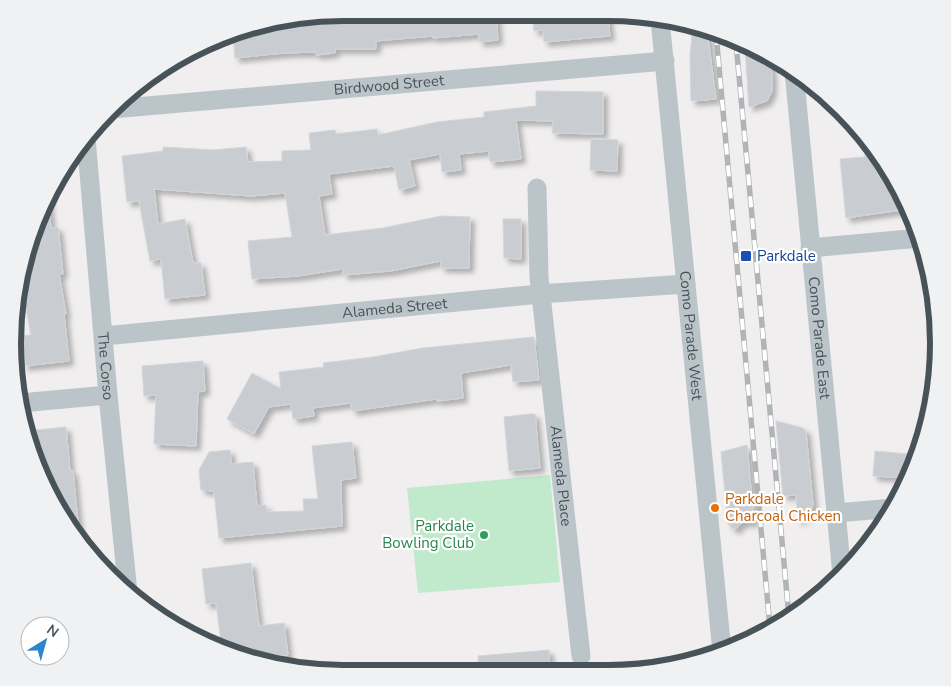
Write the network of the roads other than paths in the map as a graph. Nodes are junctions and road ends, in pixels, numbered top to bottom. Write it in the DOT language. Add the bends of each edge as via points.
graph roads {
  1 [pos="661,26"];
  2 [pos="665,61"];
  3 [pos="795,81"];
  4 [pos="123,108"];
  5 [pos="87,148"];
  6 [pos="537,188"];
  7 [pos="912,239"];
  8 [pos="810,248"];
  9 [pos="686,284"];
  10 [pos="540,294"];
  11 [pos="104,336"];
  12 [pos="108,395"];
  13 [pos="26,402"];
  14 [pos="884,509"];
  15 [pos="836,513"];
  16 [pos="841,565"];
  17 [pos="127,581"];
  18 [pos="721,644"];
  19 [pos="581,656"];
  1 -- 2 [label="street, Como Parade West"];
  2 -- 4 [label="street, Birdwood Street"];
  2 -- 9 [label="street, Como Parade West"];
  3 -- 8 [label="street, Como Parade East"];
  5 -- 11 [label="street, The Corso"];
  6 -- 10 [label="street, Alameda Place"];
  7 -- 8 [label="street"];
  8 -- 15 [label="street, Como Parade East"];
  9 -- 10 [label="street, Alameda Street"];
  9 -- 18 [label="street, Como Parade West"];
  10 -- 11 [label="street, Alameda Street"];
  10 -- 19 [label="street, Alameda Place"];
  11 -- 12 [label="street, The Corso"];
  12 -- 13 [label="street"];
  12 -- 17 [label="street, The Corso"];
  14 -- 15 [label="street"];
  15 -- 16 [label="street, Como Parade East"];
}
